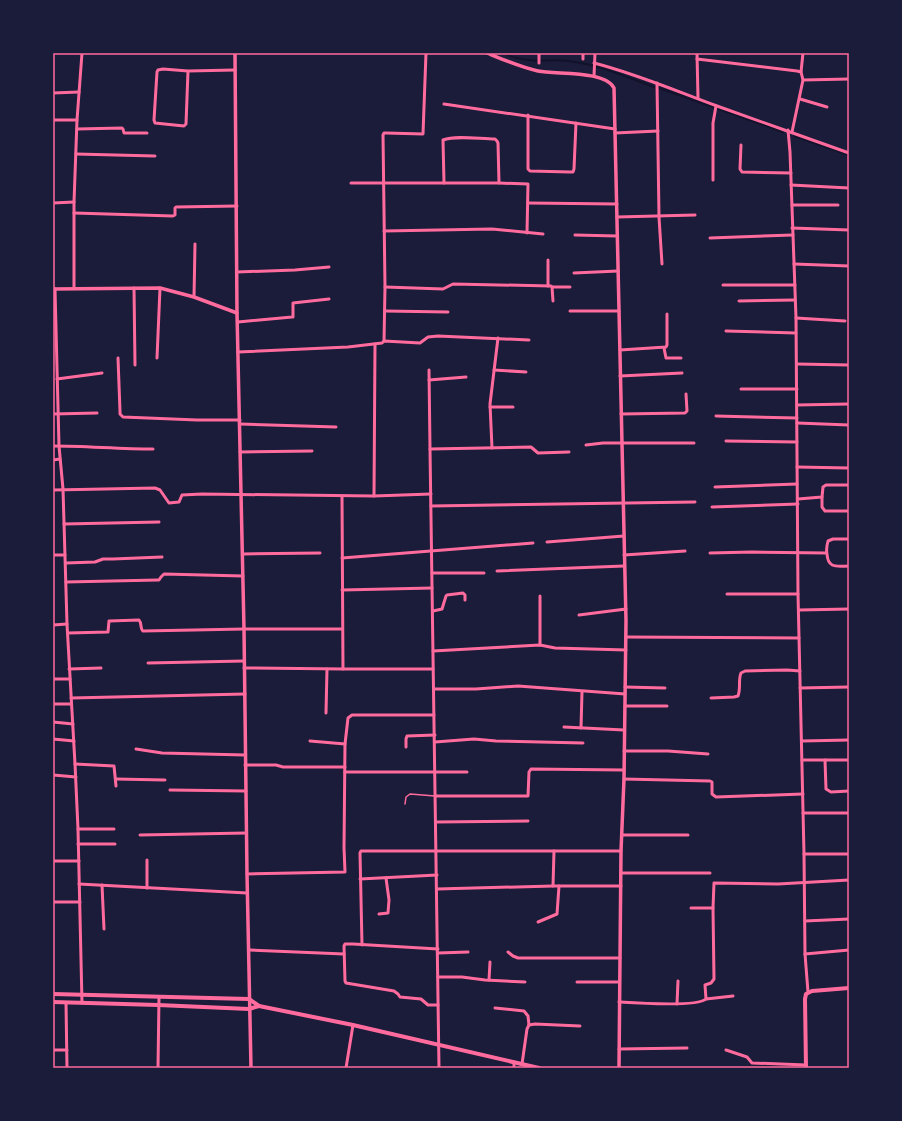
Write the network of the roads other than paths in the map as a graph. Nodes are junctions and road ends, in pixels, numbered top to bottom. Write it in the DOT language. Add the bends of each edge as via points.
graph roads {
  1 [pos="82,53"];
  2 [pos="235,53"];
  3 [pos="426,53"];
  4 [pos="487,53"];
  5 [pos="539,53"];
  6 [pos="583,53"];
  7 [pos="595,53"];
  8 [pos="697,53"];
  9 [pos="803,53"];
  10 [pos="583,59"];
  11 [pos="697,59"];
  12 [pos="539,61"];
  13 [pos="594,64"];
  14 [pos="236,70"];
  15 [pos="188,71"];
  16 [pos="801,72"];
  17 [pos="594,76"];
  18 [pos="803,78"];
  19 [pos="849,79"];
  20 [pos="657,83"];
  21 [pos="79,92"];
  22 [pos="53,93"];
  23 [pos="698,98"];
  24 [pos="800,99"];
  25 [pos="444,104"];
  26 [pos="827,107"];
  27 [pos="716,108"];
  28 [pos="528,116"];
  29 [pos="53,120"];
  30 [pos="77,120"];
  31 [pos="576,123"];
  32 [pos="77,129"];
  33 [pos="788,130"];
  34 [pos="615,131"];
  35 [pos="147,132"];
  36 [pos="658,132"];
  37 [pos="792,132"];
  38 [pos="741,145"];
  39 [pos="849,153"];
  40 [pos="76,154"];
  41 [pos="155,156"];
  42 [pos="791,173"];
  43 [pos="713,180"];
  44 [pos="351,183"];
  45 [pos="384,183"];
  46 [pos="499,183"];
  47 [pos="444,184"];
  48 [pos="791,185"];
  49 [pos="849,188"];
  50 [pos="74,202"];
  51 [pos="53,203"];
  52 [pos="528,203"];
  53 [pos="617,204"];
  54 [pos="792,205"];
  55 [pos="838,205"];
  56 [pos="237,206"];
  57 [pos="74,213"];
  58 [pos="695,215"];
  59 [pos="659,217"];
  60 [pos="617,218"];
  61 [pos="792,228"];
  62 [pos="849,230"];
  63 [pos="384,231"];
  64 [pos="527,233"];
  65 [pos="544,234"];
  66 [pos="793,234"];
  67 [pos="575,235"];
  68 [pos="617,236"];
  69 [pos="710,238"];
  70 [pos="195,244"];
  71 [pos="548,260"];
  72 [pos="662,264"];
  73 [pos="794,264"];
  74 [pos="849,266"];
  75 [pos="329,267"];
  76 [pos="618,271"];
  77 [pos="237,272"];
  78 [pos="574,273"];
  79 [pos="723,285"];
  80 [pos="795,285"];
  81 [pos="550,286"];
  82 [pos="385,287"];
  83 [pos="570,287"];
  84 [pos="74,288"];
  85 [pos="134,288"];
  86 [pos="160,288"];
  87 [pos="54,289"];
  88 [pos="194,297"];
  89 [pos="329,299"];
  90 [pos="795,300"];
  91 [pos="552,301"];
  92 [pos="739,301"];
  93 [pos="570,310"];
  94 [pos="385,311"];
  95 [pos="619,311"];
  96 [pos="448,312"];
  97 [pos="237,313"];
  98 [pos="667,314"];
  99 [pos="796,318"];
  100 [pos="845,321"];
  101 [pos="238,322"];
  102 [pos="726,331"];
  103 [pos="796,333"];
  104 [pos="498,338"];
  105 [pos="529,340"];
  106 [pos="384,342"];
  107 [pos="375,344"];
  108 [pos="664,348"];
  109 [pos="620,350"];
  110 [pos="238,352"];
  111 [pos="118,358"];
  112 [pos="157,358"];
  113 [pos="681,358"];
  114 [pos="796,364"];
  115 [pos="136,365"];
  116 [pos="849,365"];
  117 [pos="430,370"];
  118 [pos="494,370"];
  119 [pos="526,372"];
  120 [pos="102,373"];
  121 [pos="682,373"];
  122 [pos="620,376"];
  123 [pos="466,378"];
  124 [pos="57,379"];
  125 [pos="429,380"];
  126 [pos="741,389"];
  127 [pos="797,389"];
  128 [pos="686,394"];
  129 [pos="849,404"];
  130 [pos="797,405"];
  131 [pos="490,407"];
  132 [pos="513,407"];
  133 [pos="97,413"];
  134 [pos="53,414"];
  135 [pos="58,414"];
  136 [pos="621,414"];
  137 [pos="716,416"];
  138 [pos="797,418"];
  139 [pos="240,422"];
  140 [pos="797,423"];
  141 [pos="849,425"];
  142 [pos="336,427"];
  143 [pos="726,441"];
  144 [pos="797,442"];
  145 [pos="694,443"];
  146 [pos="622,444"];
  147 [pos="586,445"];
  148 [pos="53,446"];
  149 [pos="59,446"];
  150 [pos="492,448"];
  151 [pos="153,449"];
  152 [pos="430,449"];
  153 [pos="312,451"];
  154 [pos="240,452"];
  155 [pos="569,452"];
  156 [pos="53,460"];
  157 [pos="60,460"];
  158 [pos="797,467"];
  159 [pos="849,468"];
  160 [pos="797,484"];
  161 [pos="849,485"];
  162 [pos="715,487"];
  163 [pos="63,489"];
  164 [pos="53,490"];
  165 [pos="241,494"];
  166 [pos="431,494"];
  167 [pos="342,496"];
  168 [pos="374,496"];
  169 [pos="822,498"];
  170 [pos="798,499"];
  171 [pos="695,502"];
  172 [pos="623,503"];
  173 [pos="798,504"];
  174 [pos="431,506"];
  175 [pos="712,507"];
  176 [pos="849,511"];
  177 [pos="159,522"];
  178 [pos="64,524"];
  179 [pos="624,536"];
  180 [pos="849,539"];
  181 [pos="546,542"];
  182 [pos="533,543"];
  183 [pos="685,551"];
  184 [pos="432,552"];
  185 [pos="320,553"];
  186 [pos="710,553"];
  187 [pos="798,553"];
  188 [pos="826,553"];
  189 [pos="243,554"];
  190 [pos="624,554"];
  191 [pos="53,555"];
  192 [pos="65,555"];
  193 [pos="162,557"];
  194 [pos="342,558"];
  195 [pos="66,563"];
  196 [pos="624,566"];
  197 [pos="849,566"];
  198 [pos="497,571"];
  199 [pos="432,573"];
  200 [pos="484,573"];
  201 [pos="243,576"];
  202 [pos="66,582"];
  203 [pos="432,588"];
  204 [pos="342,590"];
  205 [pos="727,594"];
  206 [pos="798,594"];
  207 [pos="540,596"];
  208 [pos="465,600"];
  209 [pos="849,609"];
  210 [pos="433,610"];
  211 [pos="626,610"];
  212 [pos="799,610"];
  213 [pos="579,615"];
  214 [pos="67,624"];
  215 [pos="53,625"];
  216 [pos="244,629"];
  217 [pos="342,629"];
  218 [pos="68,633"];
  219 [pos="626,637"];
  220 [pos="799,638"];
  221 [pos="540,645"];
  222 [pos="626,650"];
  223 [pos="433,651"];
  224 [pos="244,661"];
  225 [pos="148,663"];
  226 [pos="101,668"];
  227 [pos="244,668"];
  228 [pos="434,668"];
  229 [pos="69,669"];
  230 [pos="327,669"];
  231 [pos="342,669"];
  232 [pos="800,671"];
  233 [pos="53,679"];
  234 [pos="70,679"];
  235 [pos="625,687"];
  236 [pos="849,687"];
  237 [pos="665,688"];
  238 [pos="800,688"];
  239 [pos="434,689"];
  240 [pos="582,692"];
  241 [pos="245,694"];
  242 [pos="625,694"];
  243 [pos="71,698"];
  244 [pos="711,698"];
  245 [pos="53,704"];
  246 [pos="71,704"];
  247 [pos="625,706"];
  248 [pos="667,706"];
  249 [pos="326,713"];
  250 [pos="434,715"];
  251 [pos="53,722"];
  252 [pos="73,724"];
  253 [pos="564,727"];
  254 [pos="581,728"];
  255 [pos="624,730"];
  256 [pos="434,735"];
  257 [pos="53,739"];
  258 [pos="849,740"];
  259 [pos="74,741"];
  260 [pos="802,741"];
  261 [pos="310,742"];
  262 [pos="435,742"];
  263 [pos="583,742"];
  264 [pos="345,744"];
  265 [pos="406,747"];
  266 [pos="136,749"];
  267 [pos="624,751"];
  268 [pos="708,754"];
  269 [pos="245,755"];
  270 [pos="802,760"];
  271 [pos="825,760"];
  272 [pos="849,760"];
  273 [pos="75,764"];
  274 [pos="245,765"];
  275 [pos="345,767"];
  276 [pos="624,770"];
  277 [pos="345,772"];
  278 [pos="435,772"];
  279 [pos="467,772"];
  280 [pos="53,775"];
  281 [pos="76,777"];
  282 [pos="116,779"];
  283 [pos="624,779"];
  284 [pos="165,780"];
  285 [pos="116,786"];
  286 [pos="170,790"];
  287 [pos="246,791"];
  288 [pos="849,791"];
  289 [pos="803,794"];
  290 [pos="435,796"];
  291 [pos="405,804"];
  292 [pos="803,813"];
  293 [pos="849,813"];
  294 [pos="528,821"];
  295 [pos="436,822"];
  296 [pos="78,829"];
  297 [pos="114,829"];
  298 [pos="246,833"];
  299 [pos="140,835"];
  300 [pos="622,835"];
  301 [pos="688,835"];
  302 [pos="78,844"];
  303 [pos="115,844"];
  304 [pos="436,851"];
  305 [pos="554,851"];
  306 [pos="621,851"];
  307 [pos="804,854"];
  308 [pos="849,854"];
  309 [pos="147,860"];
  310 [pos="53,861"];
  311 [pos="79,861"];
  312 [pos="621,873"];
  313 [pos="710,873"];
  314 [pos="247,874"];
  315 [pos="437,875"];
  316 [pos="386,878"];
  317 [pos="360,879"];
  318 [pos="849,880"];
  319 [pos="804,882"];
  320 [pos="80,884"];
  321 [pos="102,885"];
  322 [pos="553,886"];
  323 [pos="559,886"];
  324 [pos="621,886"];
  325 [pos="147,888"];
  326 [pos="437,889"];
  327 [pos="247,893"];
  328 [pos="53,902"];
  329 [pos="80,902"];
  330 [pos="691,908"];
  331 [pos="713,908"];
  332 [pos="379,914"];
  333 [pos="849,920"];
  334 [pos="805,921"];
  335 [pos="538,922"];
  336 [pos="104,929"];
  337 [pos="362,944"];
  338 [pos="249,950"];
  339 [pos="849,950"];
  340 [pos="438,951"];
  341 [pos="468,952"];
  342 [pos="508,952"];
  343 [pos="344,954"];
  344 [pos="805,954"];
  345 [pos="620,958"];
  346 [pos="490,962"];
  347 [pos="438,977"];
  348 [pos="489,980"];
  349 [pos="678,981"];
  350 [pos="525,982"];
  351 [pos="577,982"];
  352 [pos="619,982"];
  353 [pos="849,988"];
  354 [pos="808,992"];
  355 [pos="53,994"];
  356 [pos="82,995"];
  357 [pos="733,996"];
  358 [pos="159,997"];
  359 [pos="249,999"];
  360 [pos="706,999"];
  361 [pos="53,1002"];
  362 [pos="66,1002"];
  363 [pos="619,1002"];
  364 [pos="82,1003"];
  365 [pos="677,1004"];
  366 [pos="158,1005"];
  367 [pos="438,1005"];
  368 [pos="259,1006"];
  369 [pos="495,1008"];
  370 [pos="250,1009"];
  371 [pos="353,1025"];
  372 [pos="529,1025"];
  373 [pos="580,1026"];
  374 [pos="439,1044"];
  375 [pos="687,1048"];
  376 [pos="619,1049"];
  377 [pos="53,1050"];
  378 [pos="67,1050"];
  379 [pos="726,1050"];
  380 [pos="514,1062"];
  381 [pos="522,1064"];
  382 [pos="806,1066"];
  383 [pos="67,1068"];
  384 [pos="158,1068"];
  385 [pos="250,1068"];
  386 [pos="346,1068"];
  387 [pos="439,1068"];
  388 [pos="514,1068"];
  389 [pos="539,1068"];
  390 [pos="619,1068"];
  1 -- 21 [label="street"];
  2 -- 14 [label="street"];
  3 -- 45 [label="street" via="423,134 384,134"];
  4 -- 17 [label="street" via="539,71"];
  5 -- 12 [label="street"];
  6 -- 10 [label="street"];
  7 -- 13 [label="street"];
  8 -- 11 [label="street"];
  9 -- 16 [label="street"];
  11 -- 16 [label="street"];
  11 -- 23 [label="street"];
  13 -- 17 [label="street"];
  13 -- 20 [label="street"];
  14 -- 15 [label="street"];
  14 -- 56 [label="street"];
  15 -- 15 [label="street" via="186,124 184,126 155,123 158,71"];
  16 -- 18 [label="street"];
  17 -- 34 [label="street" via="608,80 614,88"];
  18 -- 19 [label="street"];
  18 -- 24 [label="street"];
  20 -- 23 [label="street"];
  20 -- 36 [label="street"];
  21 -- 22 [label="street"];
  21 -- 30 [label="street"];
  23 -- 27 [label="street"];
  24 -- 26 [label="street"];
  24 -- 37 [label="street"];
  25 -- 28 [label="street"];
  27 -- 33 [label="street"];
  27 -- 43 [label="street"];
  28 -- 31 [label="street"];
  28 -- 31 [label="street" via="530,171 573,172"];
  29 -- 30 [label="street"];
  30 -- 32 [label="street"];
  31 -- 34 [label="street"];
  32 -- 35 [label="street" via="122,128 124,133"];
  32 -- 40 [label="street"];
  33 -- 37 [label="street"];
  33 -- 42 [label="street"];
  34 -- 36 [label="street"];
  34 -- 53 [label="street"];
  36 -- 59 [label="street"];
  37 -- 39 [label="street"];
  38 -- 42 [label="street" via="742,172"];
  40 -- 41 [label="street"];
  40 -- 50 [label="street"];
  42 -- 48 [label="street"];
  44 -- 45 [label="street"];
  45 -- 47 [label="street"];
  45 -- 63 [label="street"];
  46 -- 47 [label="street"];
  46 -- 47 [label="street" via="497,140 452,138 442,141"];
  46 -- 52 [label="street" via="528,184"];
  48 -- 49 [label="street"];
  48 -- 54 [label="street"];
  50 -- 51 [label="street"];
  50 -- 57 [label="street"];
  52 -- 53 [label="street"];
  52 -- 64 [label="street"];
  53 -- 60 [label="street"];
  54 -- 55 [label="street"];
  54 -- 61 [label="street"];
  56 -- 57 [label="street" via="176,207 173,216"];
  56 -- 77 [label="street"];
  57 -- 84 [label="street"];
  58 -- 59 [label="street"];
  59 -- 60 [label="street"];
  59 -- 72 [label="street"];
  60 -- 68 [label="street"];
  61 -- 62 [label="street"];
  61 -- 66 [label="street"];
  63 -- 64 [label="street" via="492,229"];
  63 -- 82 [label="street"];
  64 -- 65 [label="street"];
  66 -- 69 [label="street"];
  66 -- 73 [label="street"];
  67 -- 68 [label="street"];
  68 -- 76 [label="street"];
  70 -- 88 [label="street"];
  71 -- 81 [label="street"];
  73 -- 74 [label="street"];
  73 -- 80 [label="street"];
  75 -- 77 [label="street"];
  76 -- 78 [label="street"];
  76 -- 95 [label="street"];
  77 -- 97 [label="street"];
  79 -- 80 [label="street"];
  80 -- 90 [label="street"];
  81 -- 82 [label="street" via="453,284 443,289"];
  81 -- 83 [label="street"];
  81 -- 91 [label="street"];
  82 -- 94 [label="street"];
  84 -- 85 [label="street"];
  84 -- 87 [label="street"];
  85 -- 86 [label="street"];
  85 -- 115 [label="street"];
  86 -- 88 [label="street"];
  86 -- 112 [label="street"];
  87 -- 124 [label="street"];
  88 -- 97 [label="street"];
  89 -- 101 [label="street" via="292,304 292,318"];
  90 -- 92 [label="street"];
  90 -- 99 [label="street"];
  93 -- 95 [label="street"];
  94 -- 96 [label="street"];
  94 -- 106 [label="street"];
  95 -- 109 [label="street"];
  97 -- 101 [label="street"];
  98 -- 108 [label="street" via="667,346"];
  99 -- 100 [label="street"];
  99 -- 103 [label="street"];
  101 -- 110 [label="street"];
  102 -- 103 [label="street"];
  103 -- 114 [label="street"];
  104 -- 105 [label="street"];
  104 -- 106 [label="street" via="438,336 428,337 420,343"];
  104 -- 118 [label="street"];
  106 -- 107 [label="street"];
  107 -- 110 [label="street"];
  107 -- 168 [label="street"];
  108 -- 109 [label="street"];
  108 -- 113 [label="street" via="666,358"];
  109 -- 122 [label="street"];
  110 -- 139 [label="street"];
  111 -- 139 [label="street" via="120,414 123,417"];
  114 -- 116 [label="street"];
  114 -- 127 [label="street"];
  117 -- 125 [label="street"];
  118 -- 119 [label="street"];
  118 -- 131 [label="street"];
  120 -- 124 [label="street"];
  121 -- 122 [label="street"];
  122 -- 136 [label="street"];
  123 -- 125 [label="street"];
  124 -- 135 [label="street"];
  125 -- 152 [label="street"];
  126 -- 127 [label="street"];
  127 -- 130 [label="street"];
  128 -- 136 [label="street" via="685,413"];
  129 -- 130 [label="street"];
  130 -- 138 [label="street"];
  131 -- 132 [label="street"];
  131 -- 150 [label="street"];
  133 -- 135 [label="street"];
  134 -- 135 [label="street"];
  135 -- 149 [label="street"];
  136 -- 146 [label="street"];
  137 -- 138 [label="street"];
  138 -- 140 [label="street"];
  139 -- 142 [label="street"];
  139 -- 154 [label="street"];
  140 -- 141 [label="street"];
  140 -- 144 [label="street"];
  143 -- 144 [label="street"];
  144 -- 158 [label="street"];
  145 -- 146 [label="street"];
  146 -- 147 [label="street"];
  146 -- 172 [label="street"];
  148 -- 149 [label="street"];
  149 -- 151 [label="street"];
  149 -- 157 [label="street"];
  150 -- 152 [label="street"];
  150 -- 155 [label="street" via="531,447 538,453"];
  152 -- 166 [label="street"];
  153 -- 154 [label="street"];
  154 -- 165 [label="street"];
  156 -- 157 [label="street"];
  157 -- 163 [label="street"];
  158 -- 159 [label="street"];
  158 -- 160 [label="street"];
  160 -- 162 [label="street"];
  160 -- 170 [label="street"];
  161 -- 169 [label="street" via="826,485 823,487"];
  163 -- 164 [label="street"];
  163 -- 165 [label="street" via="155,488 160,490 169,503 178,502 182,495"];
  163 -- 178 [label="street"];
  165 -- 167 [label="street"];
  165 -- 189 [label="street"];
  166 -- 168 [label="street"];
  166 -- 174 [label="street"];
  167 -- 168 [label="street"];
  167 -- 194 [label="street"];
  169 -- 170 [label="street"];
  169 -- 176 [label="street" via="822,507 825,511"];
  170 -- 173 [label="street"];
  171 -- 172 [label="street"];
  172 -- 174 [label="street"];
  172 -- 179 [label="street"];
  173 -- 175 [label="street"];
  173 -- 187 [label="street"];
  174 -- 184 [label="street"];
  177 -- 178 [label="street"];
  178 -- 192 [label="street"];
  179 -- 181 [label="street"];
  179 -- 190 [label="street"];
  180 -- 188 [label="street" via="828,541"];
  182 -- 184 [label="street"];
  183 -- 190 [label="street"];
  184 -- 194 [label="street"];
  184 -- 199 [label="street"];
  185 -- 189 [label="street"];
  186 -- 187 [label="street"];
  187 -- 188 [label="street"];
  187 -- 206 [label="street"];
  188 -- 197 [label="street" via="829,564"];
  189 -- 201 [label="street"];
  190 -- 196 [label="street"];
  191 -- 192 [label="street"];
  192 -- 195 [label="street"];
  193 -- 195 [label="street"];
  194 -- 204 [label="street"];
  195 -- 202 [label="street"];
  196 -- 198 [label="street"];
  196 -- 211 [label="street"];
  199 -- 200 [label="street"];
  199 -- 203 [label="street"];
  201 -- 202 [label="street" via="164,574 158,580"];
  201 -- 216 [label="street"];
  202 -- 214 [label="street"];
  203 -- 204 [label="street"];
  203 -- 210 [label="street"];
  204 -- 217 [label="street"];
  205 -- 206 [label="street"];
  206 -- 212 [label="street"];
  207 -- 221 [label="street"];
  208 -- 210 [label="street" via="463,594 449,594 442,609"];
  209 -- 212 [label="street"];
  210 -- 223 [label="street"];
  211 -- 213 [label="street"];
  211 -- 219 [label="street"];
  212 -- 220 [label="street"];
  214 -- 215 [label="street"];
  214 -- 218 [label="street"];
  216 -- 217 [label="street"];
  216 -- 218 [label="street" via="142,631 139,620 116,620 109,621 108,632"];
  216 -- 224 [label="street"];
  217 -- 231 [label="street"];
  218 -- 229 [label="street"];
  219 -- 220 [label="street"];
  219 -- 222 [label="street"];
  220 -- 232 [label="street"];
  221 -- 222 [label="street" via="555,648"];
  221 -- 223 [label="street"];
  222 -- 235 [label="street"];
  223 -- 228 [label="street"];
  224 -- 225 [label="street"];
  224 -- 227 [label="street"];
  226 -- 229 [label="street"];
  227 -- 230 [label="street"];
  227 -- 241 [label="street"];
  228 -- 231 [label="street"];
  228 -- 239 [label="street"];
  229 -- 234 [label="street"];
  230 -- 231 [label="street"];
  230 -- 249 [label="street"];
  232 -- 238 [label="street"];
  232 -- 244 [label="street" via="745,671 740,677 738,696"];
  233 -- 234 [label="street"];
  234 -- 243 [label="street"];
  235 -- 237 [label="street"];
  235 -- 242 [label="street"];
  236 -- 238 [label="street"];
  238 -- 260 [label="street"];
  239 -- 240 [label="street" via="518,686"];
  239 -- 250 [label="street"];
  240 -- 242 [label="street"];
  240 -- 254 [label="street"];
  241 -- 243 [label="street"];
  241 -- 269 [label="street"];
  242 -- 247 [label="street"];
  243 -- 246 [label="street"];
  245 -- 246 [label="street"];
  246 -- 252 [label="street"];
  247 -- 248 [label="street"];
  247 -- 255 [label="street"];
  250 -- 256 [label="street"];
  250 -- 264 [label="street" via="352,715 348,719"];
  251 -- 252 [label="street"];
  252 -- 259 [label="street"];
  253 -- 254 [label="street"];
  254 -- 255 [label="street"];
  255 -- 267 [label="street"];
  256 -- 262 [label="street"];
  256 -- 265 [label="street" via="407,736"];
  257 -- 259 [label="street"];
  258 -- 260 [label="street"];
  259 -- 273 [label="street"];
  260 -- 270 [label="street"];
  261 -- 264 [label="street"];
  262 -- 263 [label="street" via="474,739"];
  262 -- 278 [label="street"];
  264 -- 275 [label="street"];
  266 -- 269 [label="street" via="162,753"];
  267 -- 268 [label="street"];
  267 -- 276 [label="street"];
  269 -- 274 [label="street"];
  270 -- 271 [label="street"];
  270 -- 289 [label="street"];
  271 -- 272 [label="street"];
  271 -- 288 [label="street" via="826,789 831,792"];
  273 -- 281 [label="street"];
  273 -- 282 [label="street" via="114,766"];
  274 -- 275 [label="street"];
  274 -- 287 [label="street"];
  275 -- 277 [label="street"];
  276 -- 283 [label="street"];
  276 -- 290 [label="street" via="532,769 529,772 528,796"];
  277 -- 278 [label="street"];
  277 -- 314 [label="street" via="345,872"];
  278 -- 279 [label="street"];
  278 -- 290 [label="street"];
  280 -- 281 [label="street"];
  281 -- 296 [label="street"];
  282 -- 284 [label="street"];
  282 -- 285 [label="street"];
  283 -- 289 [label="street" via="710,781 712,794 716,797"];
  283 -- 300 [label="street"];
  286 -- 287 [label="street"];
  287 -- 298 [label="street"];
  289 -- 292 [label="street"];
  290 -- 291 [label="lane" via="410,794 407,795"];
  290 -- 295 [label="street"];
  292 -- 293 [label="street"];
  292 -- 307 [label="street"];
  294 -- 295 [label="street"];
  295 -- 304 [label="street"];
  296 -- 297 [label="street"];
  296 -- 302 [label="street"];
  298 -- 299 [label="street"];
  298 -- 314 [label="street"];
  300 -- 301 [label="street"];
  300 -- 306 [label="street"];
  302 -- 303 [label="street"];
  302 -- 311 [label="street"];
  304 -- 305 [label="street"];
  304 -- 315 [label="street"];
  304 -- 317 [label="street" via="364,850 360,853"];
  305 -- 306 [label="street"];
  305 -- 322 [label="street"];
  306 -- 312 [label="street"];
  307 -- 308 [label="street"];
  307 -- 319 [label="street"];
  309 -- 325 [label="street"];
  310 -- 311 [label="street"];
  311 -- 320 [label="street"];
  312 -- 313 [label="street"];
  312 -- 324 [label="street"];
  314 -- 327 [label="street"];
  315 -- 316 [label="street"];
  315 -- 326 [label="street"];
  316 -- 317 [label="street"];
  316 -- 332 [label="street" via="388,913"];
  317 -- 337 [label="street"];
  318 -- 319 [label="street"];
  319 -- 331 [label="street" via="714,883"];
  319 -- 334 [label="street"];
  320 -- 321 [label="street"];
  320 -- 329 [label="street"];
  321 -- 325 [label="street"];
  321 -- 336 [label="street"];
  322 -- 323 [label="street"];
  322 -- 326 [label="street"];
  323 -- 324 [label="street"];
  323 -- 335 [label="street" via="558,914"];
  324 -- 345 [label="street"];
  325 -- 327 [label="street"];
  326 -- 340 [label="street"];
  327 -- 338 [label="street"];
  328 -- 329 [label="street"];
  329 -- 356 [label="street"];
  330 -- 331 [label="street"];
  331 -- 360 [label="street" via="714,979 705,985"];
  333 -- 334 [label="street"];
  334 -- 344 [label="street"];
  337 -- 340 [label="street"];
  337 -- 343 [label="street" via="345,944"];
  338 -- 343 [label="street"];
  338 -- 359 [label="street"];
  339 -- 344 [label="street"];
  340 -- 341 [label="street"];
  340 -- 347 [label="street"];
  342 -- 345 [label="street" via="518,958"];
  343 -- 367 [label="street" via="346,983 395,992 400,997 421,999 428,1005"];
  344 -- 354 [label="street"];
  345 -- 352 [label="street"];
  346 -- 348 [label="street"];
  347 -- 348 [label="street"];
  347 -- 367 [label="street"];
  348 -- 350 [label="street"];
  349 -- 365 [label="street"];
  351 -- 352 [label="street"];
  352 -- 363 [label="street"];
  353 -- 354 [label="main road"];
  354 -- 382 [label="main road" via="805,999"];
  355 -- 356 [label="main road"];
  356 -- 358 [label="main road"];
  356 -- 364 [label="street"];
  357 -- 360 [label="street"];
  358 -- 359 [label="main road"];
  358 -- 366 [label="street"];
  359 -- 368 [label="main road"];
  359 -- 370 [label="street"];
  360 -- 365 [label="street"];
  361 -- 362 [label="main road"];
  362 -- 364 [label="main road"];
  362 -- 378 [label="street"];
  363 -- 365 [label="street"];
  363 -- 376 [label="street"];
  364 -- 366 [label="main road"];
  366 -- 370 [label="main road"];
  366 -- 384 [label="street"];
  367 -- 374 [label="street"];
  368 -- 370 [label="main road"];
  368 -- 371 [label="main road"];
  369 -- 372 [label="street" via="524,1011 528,1016"];
  370 -- 385 [label="street"];
  371 -- 374 [label="main road"];
  371 -- 386 [label="street"];
  372 -- 373 [label="street"];
  372 -- 381 [label="street" via="526,1028"];
  374 -- 380 [label="main road"];
  374 -- 387 [label="street"];
  375 -- 376 [label="street"];
  376 -- 390 [label="street"];
  377 -- 378 [label="street"];
  378 -- 383 [label="street"];
  379 -- 382 [label="street" via="747,1057 752,1063"];
  380 -- 381 [label="main road"];
  380 -- 388 [label="street"];
  381 -- 389 [label="main road"];
}
